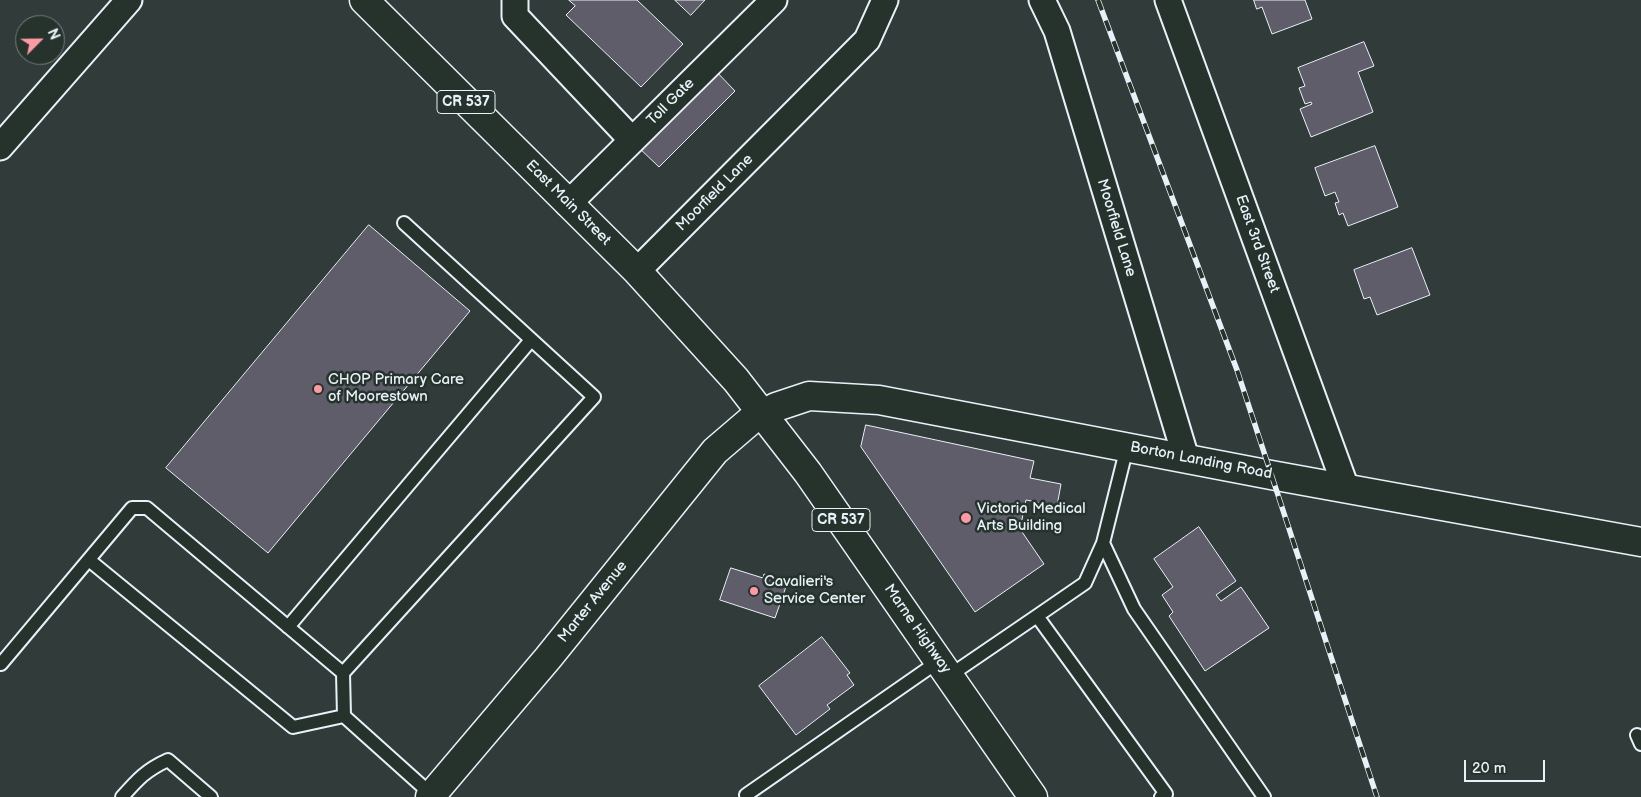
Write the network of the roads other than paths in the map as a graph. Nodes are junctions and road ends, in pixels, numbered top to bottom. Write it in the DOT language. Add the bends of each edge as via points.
graph roads {
  1 [pos="129,0"];
  2 [pos="364,0"];
  3 [pos="515,0"];
  4 [pos="774,0"];
  5 [pos="885,0"];
  6 [pos="1042,0"];
  7 [pos="1168,0"];
  8 [pos="632,140"];
  9 [pos="0,148"];
  10 [pos="568,204"];
  11 [pos="404,223"];
  12 [pos="637,271"];
  13 [pos="532,340"];
  14 [pos="763,414"];
  15 [pos="1127,447"];
  16 [pos="1186,458"];
  17 [pos="1346,488"];
  18 [pos="1641,542"];
  19 [pos="1103,543"];
  20 [pos="89,560"];
  21 [pos="1037,616"];
  22 [pos="288,627"];
  23 [pos="1,664"];
  24 [pos="944,668"];
  25 [pos="343,673"];
  26 [pos="344,716"];
  27 [pos="746,795"];
  28 [pos="431,796"];
  29 [pos="1165,796"];
  30 [pos="122,797"];
  31 [pos="211,797"];
  32 [pos="1033,797"];
  33 [pos="1264,797"];
  1 -- 9 [label="street"];
  2 -- 10 [label="main road, East Main Street / CR 537"];
  3 -- 8 [label="street" via="515,16"];
  4 -- 8 [label="street, Toll Gate"];
  5 -- 12 [label="street, Moorfield Lane" via="867,40"];
  6 -- 16 [label="street, Moorfield Lane" via="1057,31"];
  7 -- 17 [label="street, East 3rd Street"];
  8 -- 10 [label="street, Toll Gate"];
  10 -- 12 [label="main road, East Main Street / CR 537"];
  11 -- 13 [label="lane"];
  12 -- 14 [label="main road, East Main Street / CR 537"];
  13 -- 22 [label="lane"];
  13 -- 25 [label="lane" via="594,397"];
  14 -- 15 [label="main road, Borton Landing Road" via="809,396 879,400"];
  14 -- 24 [label="main road, Marne Highway / CR 537"];
  14 -- 28 [label="main road, Marter Avenue" via="730,436 715,452"];
  15 -- 16 [label="main road, Borton Landing Road"];
  15 -- 19 [label="lane"];
  16 -- 17 [label="main road, Borton Landing Road"];
  17 -- 18 [label="main road, Borton Landing Road"];
  19 -- 21 [label="lane" via="1085,583"];
  19 -- 33 [label="lane" via="1134,609"];
  20 -- 22 [label="lane" via="132,508 147,508"];
  20 -- 23 [label="lane"];
  20 -- 26 [label="lane" via="293,727"];
  21 -- 24 [label="lane"];
  21 -- 29 [label="lane"];
  22 -- 25 [label="lane"];
  24 -- 27 [label="lane"];
  24 -- 32 [label="main road, Marne Highway / CR 537"];
  25 -- 26 [label="lane"];
  26 -- 28 [label="lane"];
  30 -- 31 [label="lane" via="151,768 168,760"];
}
